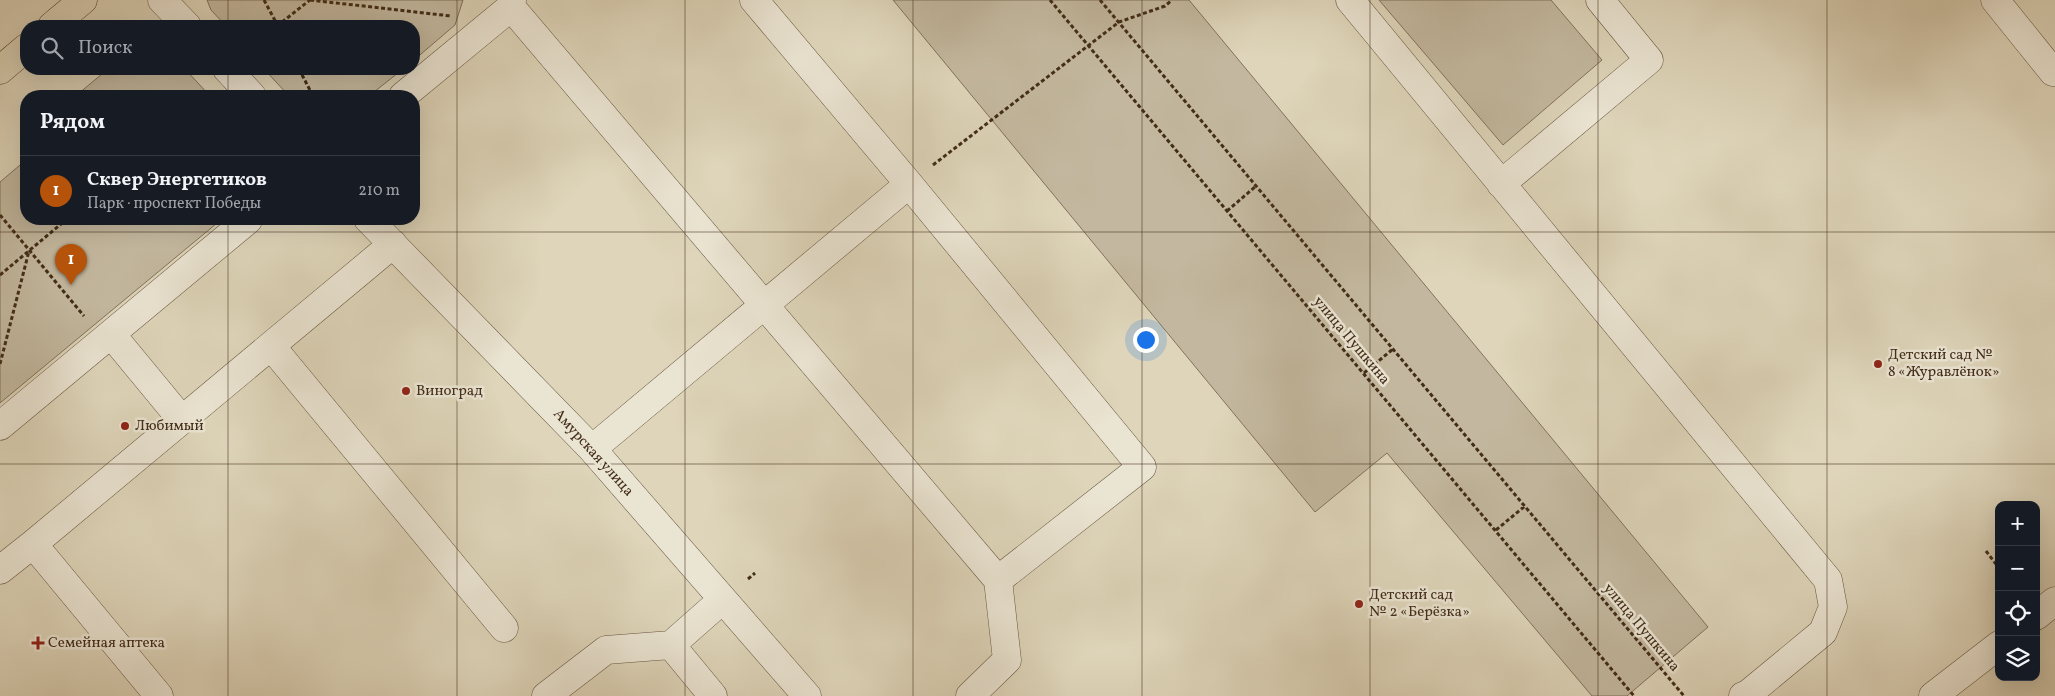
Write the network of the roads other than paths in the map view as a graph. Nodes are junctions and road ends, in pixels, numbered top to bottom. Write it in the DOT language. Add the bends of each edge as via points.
graph roads {
  1 [pos="83,0"];
  2 [pos="162,0"];
  3 [pos="754,0"];
  4 [pos="1350,0"];
  5 [pos="1600,0"];
  6 [pos="1995,0"];
  7 [pos="506,9"];
  8 [pos="59,20"];
  9 [pos="180,20"];
  10 [pos="20,53"];
  11 [pos="0,70"];
  12 [pos="2053,72"];
  13 [pos="232,75"];
  14 [pos="246,90"];
  15 [pos="410,90"];
  16 [pos="909,184"];
  17 [pos="1502,184"];
  18 [pos="242,225"];
  19 [pos="374,225"];
  20 [pos="393,244"];
  21 [pos="765,304"];
  22 [pos="111,334"];
  23 [pos="271,346"];
  24 [pos="182,420"];
  25 [pos="0,426"];
  26 [pos="592,449"];
  27 [pos="33,544"];
  28 [pos="0,570"];
  29 [pos="998,580"];
  30 [pos="722,600"];
  31 [pos="504,628"];
  32 [pos="671,645"];
  33 [pos="1995,648"];
  34 [pos="159,696"];
  35 [pos="546,696"];
  36 [pos="713,696"];
  37 [pos="807,696"];
  38 [pos="970,696"];
  39 [pos="1743,696"];
  40 [pos="1933,696"];
  1 -- 8 [label="main road"];
  2 -- 9 [label="street"];
  3 -- 16 [label="street"];
  4 -- 17 [label="street"];
  5 -- 17 [label="street" via="1649,60"];
  6 -- 12 [label="street"];
  7 -- 15 [label="street"];
  7 -- 21 [label="street"];
  10 -- 11 [label="main road"];
  13 -- 14 [label="street"];
  16 -- 21 [label="street"];
  16 -- 29 [label="street" via="1142,467"];
  17 -- 39 [label="street" via="1828,580 1833,607 1823,632"];
  18 -- 22 [label="street"];
  19 -- 20 [label="street, Амурская улица"];
  20 -- 23 [label="street"];
  20 -- 26 [label="street, Амурская улица"];
  21 -- 26 [label="street"];
  21 -- 29 [label="street"];
  22 -- 24 [label="street"];
  22 -- 25 [label="street"];
  23 -- 24 [label="street"];
  23 -- 31 [label="street"];
  24 -- 27 [label="street"];
  26 -- 30 [label="street, Амурская улица"];
  27 -- 28 [label="street"];
  27 -- 34 [label="street"];
  29 -- 38 [label="street" via="1007,660"];
  30 -- 32 [label="street"];
  30 -- 37 [label="street, Амурская улица"];
  32 -- 35 [label="street" via="606,650"];
  32 -- 36 [label="street"];
  33 -- 40 [label="street"];
}
